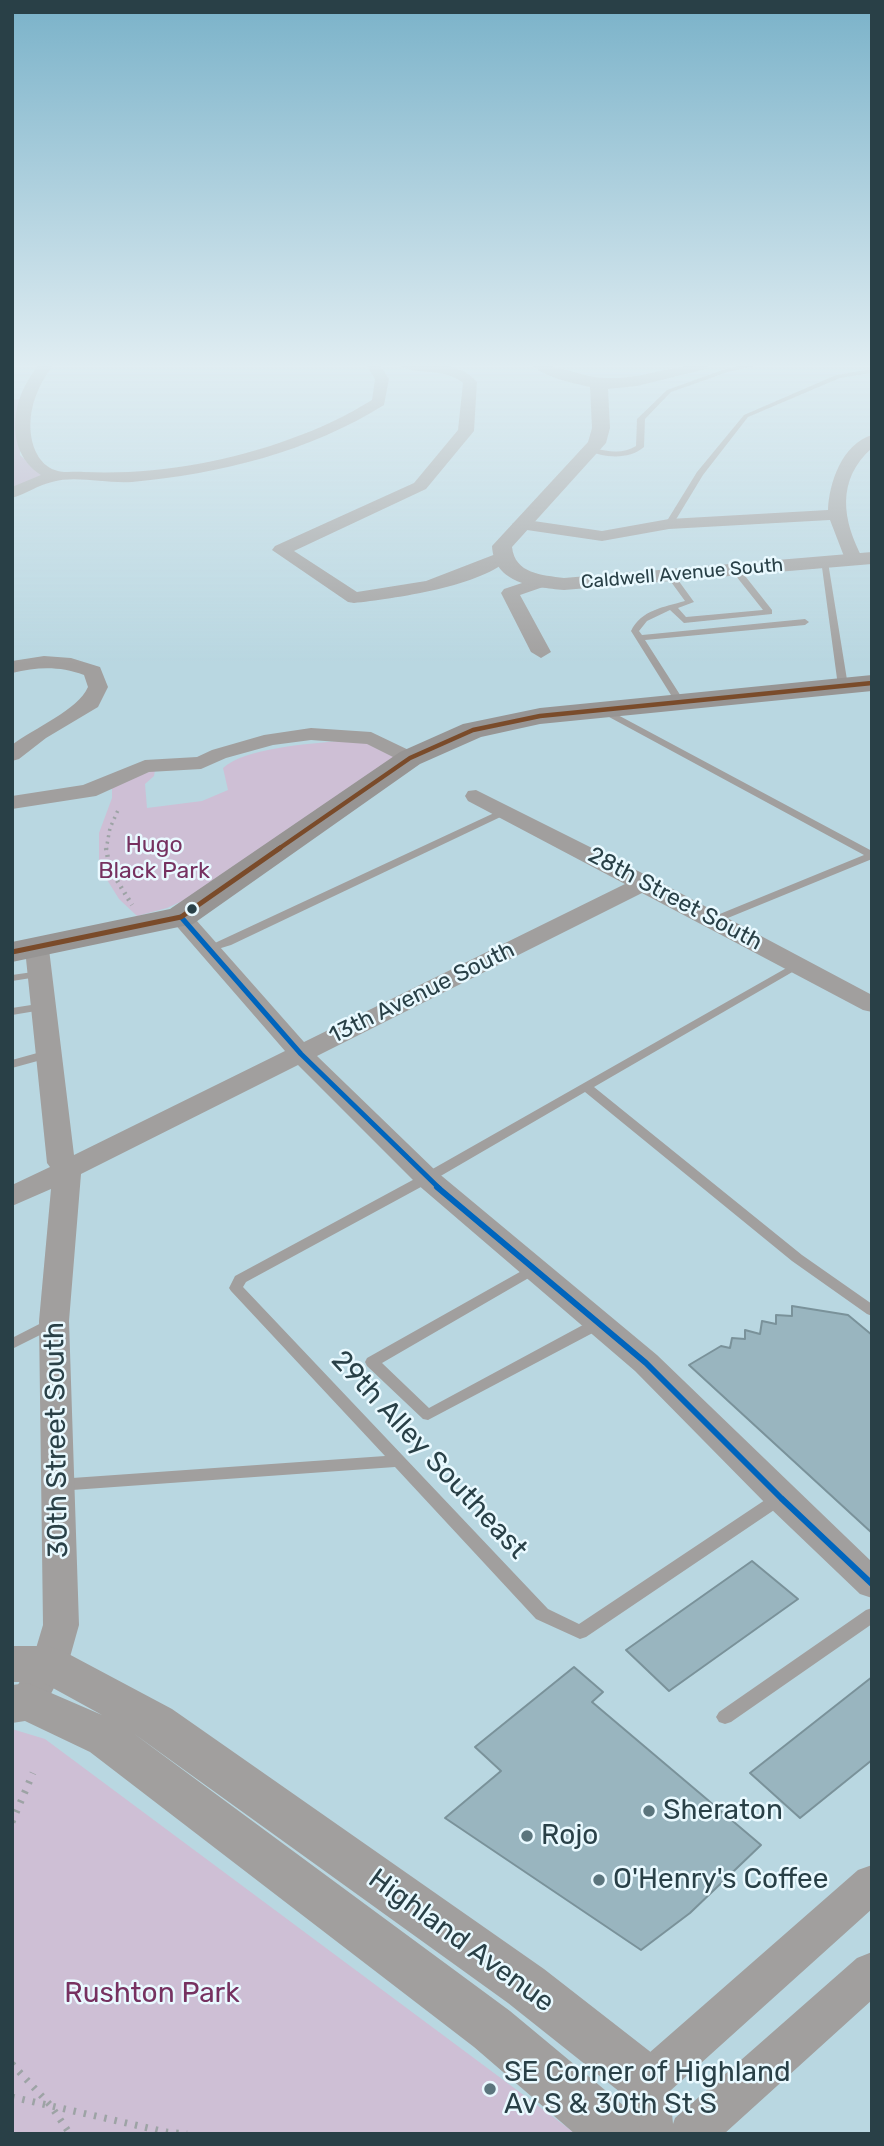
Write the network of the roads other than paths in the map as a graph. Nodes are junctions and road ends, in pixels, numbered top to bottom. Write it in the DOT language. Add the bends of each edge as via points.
graph roads {
  1 [pos="37,465"];
  2 [pos="197,465"];
  3 [pos="437,465"];
  4 [pos="576,465"];
  5 [pos="707,465"];
  6 [pos="847,465"];
  7 [pos="54,476"];
  8 [pos="12,493"];
  9 [pos="835,515"];
  10 [pos="520,524"];
  11 [pos="669,524"];
  12 [pos="501,557"];
  13 [pos="863,559"];
  14 [pos="824,562"];
  15 [pos="735,569"];
  16 [pos="670,575"];
  17 [pos="540,582"];
  18 [pos="673,608"];
  19 [pos="805,622"];
  20 [pos="639,638"];
  21 [pos="541,652"];
  22 [pos="12,667"];
  23 [pos="872,683"];
  24 [pos="844,686"];
  25 [pos="679,701"];
  26 [pos="601,709"];
  27 [pos="12,755"];
  28 [pos="410,758"];
  29 [pos="201,763"];
  30 [pos="476,796"];
  31 [pos="12,803"];
  32 [pos="507,810"];
  33 [pos="872,855"];
  34 [pos="644,883"];
  35 [pos="181,917"];
  36 [pos="714,920"];
  37 [pos="208,949"];
  38 [pos="30,958"];
  39 [pos="797,965"];
  40 [pos="12,978"];
  41 [pos="872,1005"];
  42 [pos="44,1007"];
  43 [pos="12,1012"];
  44 [pos="48,1054"];
  45 [pos="301,1054"];
  46 [pos="12,1064"];
  47 [pos="585,1086"];
  48 [pos="67,1170"];
  49 [pos="427,1178"];
  50 [pos="12,1197"];
  51 [pos="534,1269"];
  52 [pos="872,1311"];
  53 [pos="54,1321"];
  54 [pos="598,1323"];
  55 [pos="12,1344"];
  56 [pos="398,1461"];
  57 [pos="58,1485"];
  58 [pos="780,1498"];
  59 [pos="872,1584"];
  60 [pos="872,1615"];
  61 [pos="25,1684"];
  62 [pos="725,1717"];
  63 [pos="872,1883"];
  64 [pos="872,1972"];
  65 [pos="649,2082"];
  66 [pos="615,2134"];
  67 [pos="652,2134"];
  68 [pos="691,2134"];
  1 -- 7 [label="street"];
  2 -- 7 [label="street" via="110,479"];
  3 -- 12 [label="street" via="420,486 281,550 354,598 405,593 471,574"];
  4 -- 10 [label="street"];
  5 -- 11 [label="lane"];
  6 -- 9 [label="street" via="839,478"];
  7 -- 8 [label="street"];
  9 -- 11 [label="street"];
  9 -- 13 [label="street" via="842,538"];
  10 -- 11 [label="street" via="602,536"];
  10 -- 12 [label="street" via="502,546"];
  12 -- 17 [label="street, Caldwell Avenue South" via="521,576"];
  13 -- 14 [label="street, Caldwell Avenue South"];
  14 -- 15 [label="street, Caldwell Avenue South"];
  14 -- 24 [label="lane"];
  15 -- 16 [label="street, Caldwell Avenue South"];
  15 -- 18 [label="lane" via="769,612 684,620"];
  16 -- 17 [label="street, Caldwell Avenue South"];
  16 -- 18 [label="lane" via="690,602"];
  17 -- 21 [label="street" via="510,593"];
  18 -- 20 [label="lane" via="637,623"];
  19 -- 20 [label="lane"];
  20 -- 25 [label="lane"];
  22 -- 27 [label="street" via="46,660 66,662 93,671 98,687 91,703"];
  23 -- 24 [label="main road"];
  24 -- 25 [label="main road"];
  25 -- 26 [label="main road"];
  26 -- 28 [label="main road" via="473,730"];
  26 -- 33 [label="lane"];
  28 -- 29 [label="street" via="371,738 311,734 271,740"];
  28 -- 35 [label="main road"];
  29 -- 31 [label="street" via="145,766 88,791"];
  30 -- 32 [label="street, 28th Street South"];
  32 -- 34 [label="street, 28th Street South"];
  32 -- 37 [label="lane"];
  33 -- 36 [label="lane"];
  34 -- 36 [label="street, 28th Street South"];
  34 -- 45 [label="street, 13th Avenue South"];
  35 -- 37 [label="street"];
  35 -- 38 [label="main road"];
  36 -- 39 [label="street, 28th Street South"];
  37 -- 45 [label="street"];
  38 -- 40 [label="lane"];
  38 -- 42 [label="street"];
  39 -- 41 [label="street, 28th Street South"];
  39 -- 47 [label="lane"];
  42 -- 43 [label="lane"];
  42 -- 44 [label="street"];
  44 -- 46 [label="lane"];
  44 -- 48 [label="street" via="61,1163"];
  45 -- 48 [label="street, 13th Avenue South"];
  45 -- 49 [label="street"];
  47 -- 49 [label="lane"];
  47 -- 52 [label="lane" via="797,1258"];
  48 -- 50 [label="street, 13th Avenue South"];
  48 -- 53 [label="street, 30th Street South"];
  49 -- 51 [label="street"];
  49 -- 56 [label="lane, 29th Alley Southeast" via="240,1279 236,1288"];
  51 -- 54 [label="street"];
  51 -- 54 [label="lane" via="372,1362 428,1415"];
  53 -- 55 [label="lane"];
  53 -- 57 [label="street, 30th Street South"];
  54 -- 58 [label="street" via="646,1363"];
  56 -- 57 [label="lane"];
  56 -- 58 [label="lane, 29th Alley Southeast" via="542,1614 580,1632"];
  57 -- 61 [label="street, 30th Street South" via="61,1625"];
  58 -- 59 [label="street"];
  60 -- 62 [label="lane"];
  61 -- 65 [label="street, Highland Avenue" via="156,1723 526,1986"];
  61 -- 66 [label="street, Highland Avenue" via="106,1738 492,2029"];
  63 -- 65 [label="street"];
  64 -- 68 [label="street"];
  65 -- 67 [label="street"];
}
